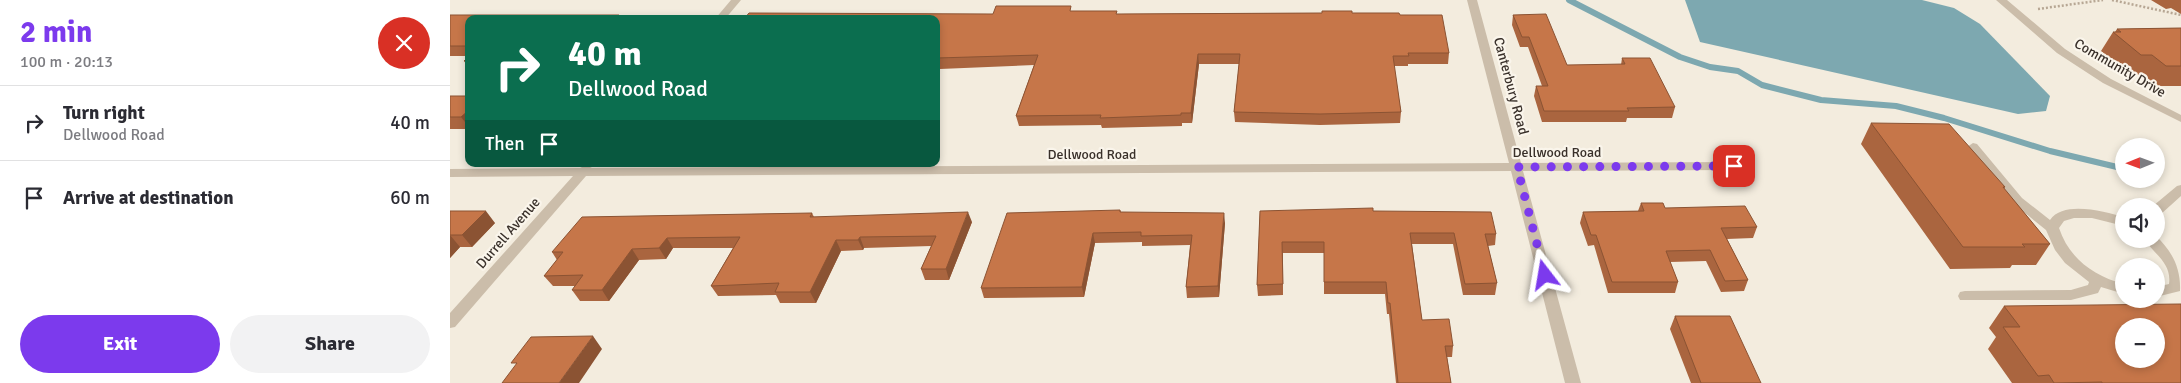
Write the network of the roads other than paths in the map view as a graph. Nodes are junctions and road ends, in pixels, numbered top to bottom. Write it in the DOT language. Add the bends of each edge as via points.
graph roads {
  1 [pos="736,0"];
  2 [pos="1472,0"];
  3 [pos="2001,0"];
  4 [pos="723,15"];
  5 [pos="2181,119"];
  6 [pos="1972,147"];
  7 [pos="1734,166"];
  8 [pos="1517,167"];
  9 [pos="587,168"];
  10 [pos="450,173"];
  11 [pos="2181,188"];
  12 [pos="2165,202"];
  13 [pos="2115,219"];
  14 [pos="2052,228"];
  15 [pos="2158,248"];
  16 [pos="2097,280"];
  17 [pos="2179,283"];
  18 [pos="2115,287"];
  19 [pos="2165,290"];
  20 [pos="1965,296"];
  21 [pos="450,323"];
  22 [pos="1573,383"];
  1 -- 4 [label="street"];
  2 -- 8 [label="street, Canterbury Road"];
  3 -- 5 [label="street, Community Drive" via="2061,51 2107,81"];
  6 -- 14 [label="street" via="2018,201"];
  7 -- 8 [label="street, Dellwood Road"];
  8 -- 9 [label="street, Dellwood Road"];
  8 -- 22 [label="street, Canterbury Road"];
  9 -- 10 [label="street, Dellwood Road"];
  9 -- 21 [label="street, Durrell Avenue"];
  11 -- 12 [label="street"];
  13 -- 14 [label="street" via="2070,214 2058,218"];
  14 -- 16 [label="street" via="2064,255"];
  15 -- 17 [label="street" via="2176,270"];
  16 -- 18 [label="street"];
  16 -- 20 [label="street" via="2093,288 2071,295"];
  17 -- 19 [label="street"];
}
